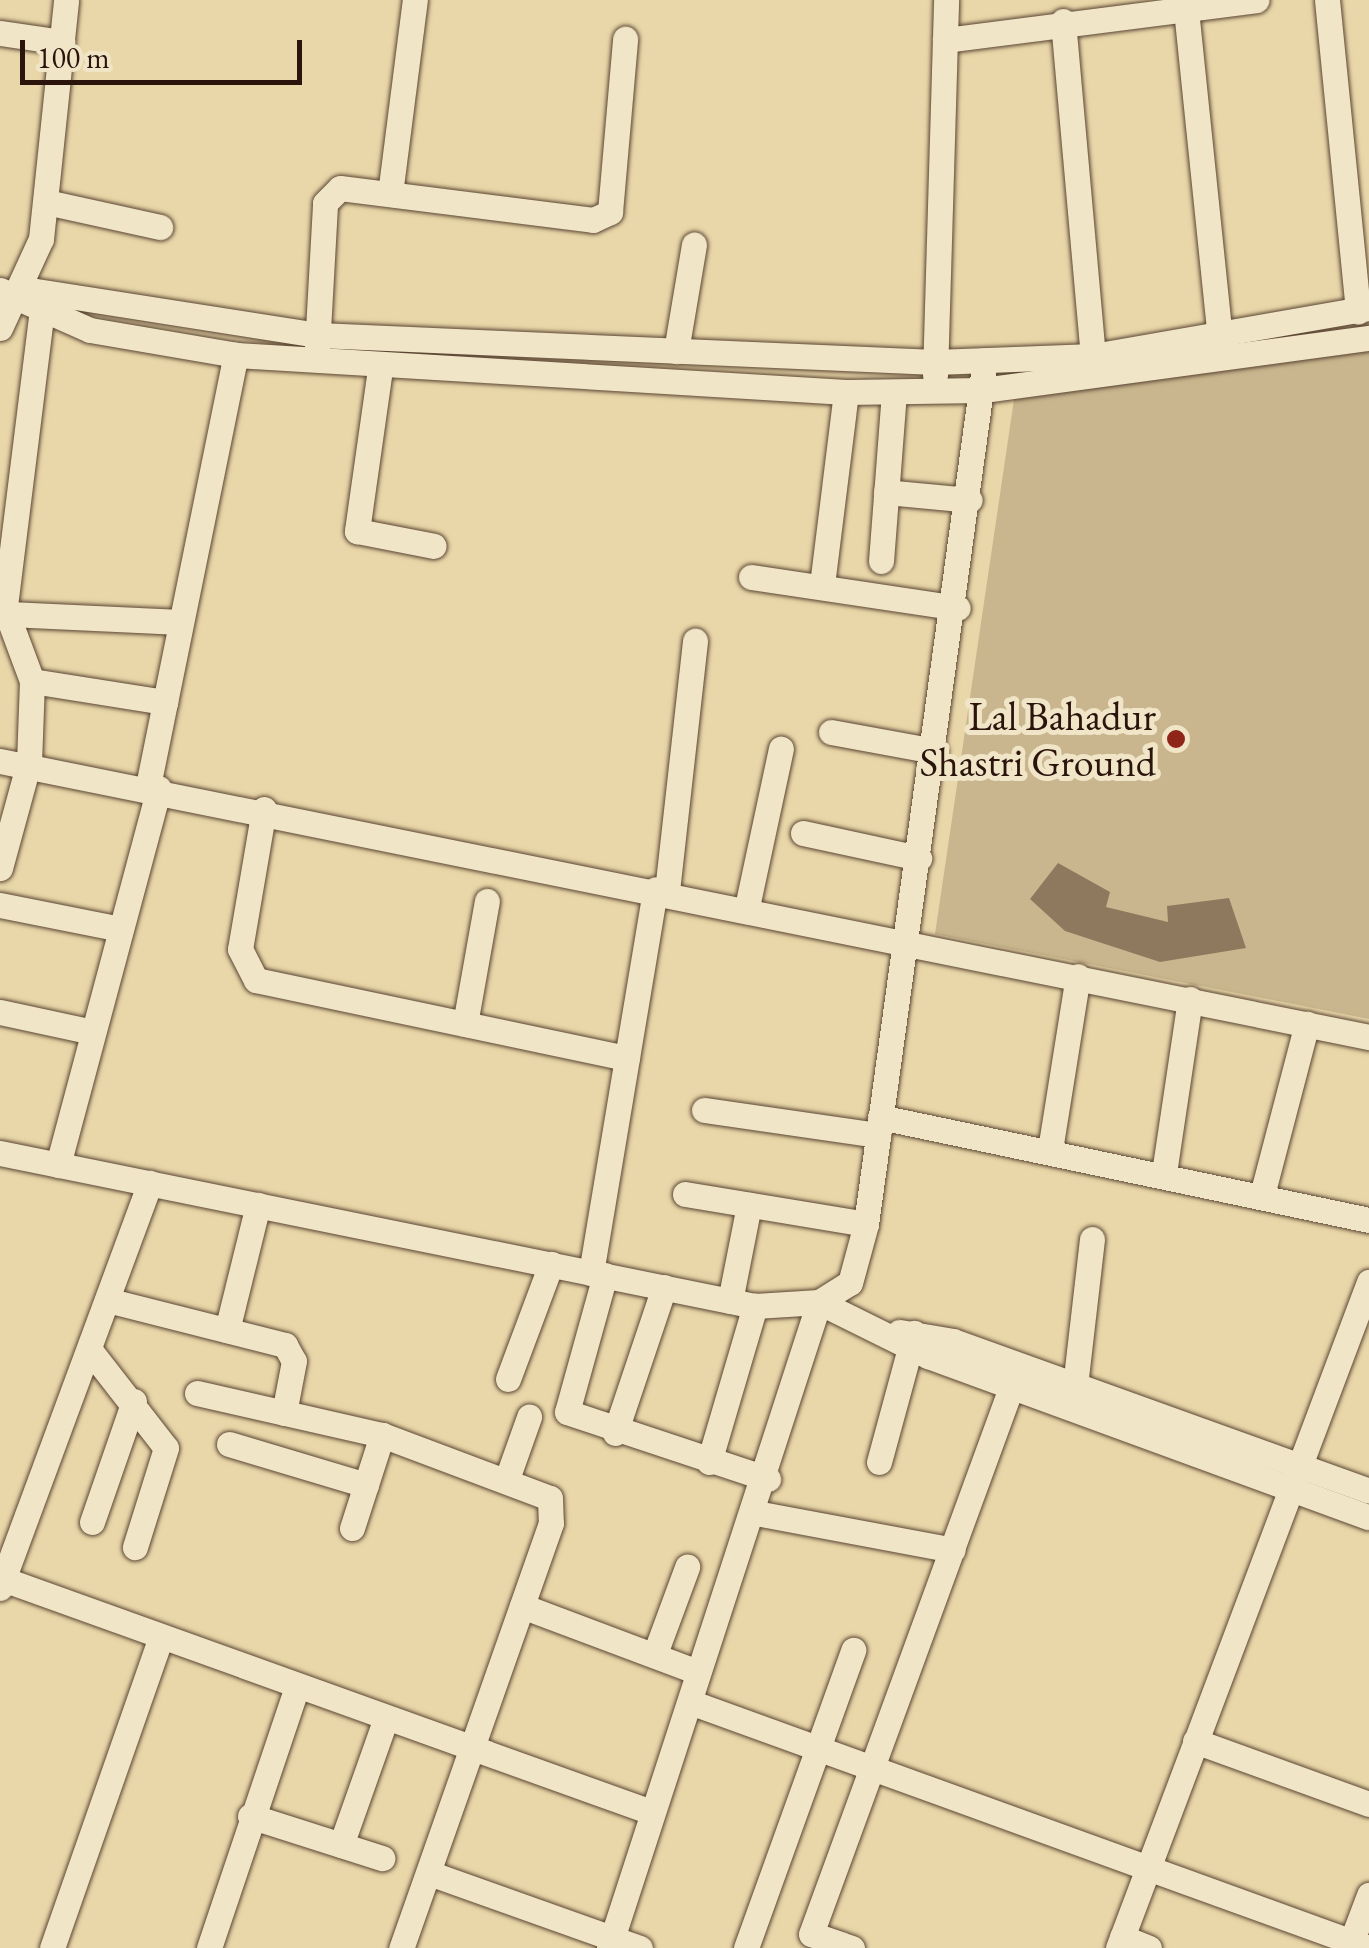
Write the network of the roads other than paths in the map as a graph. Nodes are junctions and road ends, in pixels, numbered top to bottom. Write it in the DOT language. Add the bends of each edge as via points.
graph roads {
  1 [pos="66,0"];
  2 [pos="415,0"];
  3 [pos="946,0"];
  4 [pos="1256,0"];
  5 [pos="1328,0"];
  6 [pos="1185,5"];
  7 [pos="1063,21"];
  8 [pos="0,33"];
  9 [pos="624,39"];
  10 [pos="945,40"];
  11 [pos="62,42"];
  12 [pos="390,194"];
  13 [pos="46,202"];
  14 [pos="160,228"];
  15 [pos="694,245"];
  16 [pos="21,299"];
  17 [pos="1364,310"];
  18 [pos="0,328"];
  19 [pos="318,334"];
  20 [pos="1369,338"];
  21 [pos="1220,339"];
  22 [pos="676,351"];
  23 [pos="236,355"];
  24 [pos="1093,356"];
  25 [pos="985,360"];
  26 [pos="935,362"];
  27 [pos="316,364"];
  28 [pos="380,369"];
  29 [pos="983,390"];
  30 [pos="846,392"];
  31 [pos="894,392"];
  32 [pos="934,392"];
  33 [pos="886,492"];
  34 [pos="970,500"];
  35 [pos="434,546"];
  36 [pos="881,561"];
  37 [pos="751,577"];
  38 [pos="822,585"];
  39 [pos="5,605"];
  40 [pos="958,608"];
  41 [pos="181,622"];
  42 [pos="696,641"];
  43 [pos="32,681"];
  44 [pos="165,702"];
  45 [pos="831,732"];
  46 [pos="781,749"];
  47 [pos="936,751"];
  48 [pos="0,761"];
  49 [pos="29,762"];
  50 [pos="153,787"];
  51 [pos="264,809"];
  52 [pos="803,833"];
  53 [pos="919,858"];
  54 [pos="0,868"];
  55 [pos="661,890"];
  56 [pos="488,902"];
  57 [pos="0,905"];
  58 [pos="748,907"];
  59 [pos="121,929"];
  60 [pos="906,940"];
  61 [pos="1078,976"];
  62 [pos="1190,999"];
  63 [pos="0,1012"];
  64 [pos="465,1024"];
  65 [pos="1307,1024"];
  66 [pos="93,1032"];
  67 [pos="1369,1037"];
  68 [pos="627,1058"];
  69 [pos="704,1110"];
  70 [pos="879,1126"];
  71 [pos="1050,1150"];
  72 [pos="0,1153"];
  73 [pos="58,1165"];
  74 [pos="1164,1173"];
  75 [pos="150,1183"];
  76 [pos="686,1194"];
  77 [pos="1262,1195"];
  78 [pos="749,1204"];
  79 [pos="258,1205"];
  80 [pos="1369,1220"];
  81 [pos="866,1224"];
  82 [pos="1092,1239"];
  83 [pos="551,1264"];
  84 [pos="598,1274"];
  85 [pos="1369,1282"];
  86 [pos="664,1288"];
  87 [pos="107,1300"];
  88 [pos="820,1302"];
  89 [pos="743,1303"];
  90 [pos="227,1330"];
  91 [pos="907,1336"];
  92 [pos="89,1349"];
  93 [pos="508,1379"];
  94 [pos="1012,1385"];
  95 [pos="1074,1386"];
  96 [pos="197,1394"];
  97 [pos="134,1401"];
  98 [pos="284,1413"];
  99 [pos="529,1418"];
  100 [pos="615,1433"];
  101 [pos="382,1436"];
  102 [pos="229,1444"];
  103 [pos="709,1462"];
  104 [pos="880,1462"];
  105 [pos="1303,1464"];
  106 [pos="508,1476"];
  107 [pos="768,1479"];
  108 [pos="366,1485"];
  109 [pos="1294,1488"];
  110 [pos="1369,1491"];
  111 [pos="756,1513"];
  112 [pos="1369,1517"];
  113 [pos="92,1522"];
  114 [pos="352,1528"];
  115 [pos="135,1547"];
  116 [pos="953,1550"];
  117 [pos="687,1567"];
  118 [pos="1,1582"];
  119 [pos="522,1606"];
  120 [pos="160,1636"];
  121 [pos="853,1650"];
  122 [pos="656,1652"];
  123 [pos="698,1672"];
  124 [pos="297,1686"];
  125 [pos="690,1702"];
  126 [pos="386,1718"];
  127 [pos="1195,1741"];
  128 [pos="816,1746"];
  129 [pos="474,1750"];
  130 [pos="874,1770"];
  131 [pos="1369,1804"];
  132 [pos="651,1812"];
  133 [pos="250,1816"];
  134 [pos="341,1845"];
  135 [pos="382,1858"];
  136 [pos="1150,1869"];
  137 [pos="429,1874"];
  138 [pos="1369,1896"];
  139 [pos="1120,1942"];
  140 [pos="610,1944"];
  141 [pos="1356,1945"];
  142 [pos="52,1948"];
  143 [pos="209,1948"];
  144 [pos="402,1948"];
  145 [pos="640,1948"];
  146 [pos="746,1948"];
  147 [pos="852,1948"];
  148 [pos="1150,1948"];
  1 -- 11 [label="street"];
  2 -- 12 [label="street"];
  3 -- 10 [label="street"];
  4 -- 6 [label="street"];
  5 -- 17 [label="street"];
  6 -- 7 [label="street"];
  6 -- 21 [label="street"];
  7 -- 10 [label="street"];
  7 -- 24 [label="street"];
  8 -- 11 [label="street"];
  9 -- 12 [label="street" via="614,203 602,219"];
  10 -- 26 [label="street"];
  11 -- 13 [label="street"];
  12 -- 19 [label="street" via="329,194"];
  13 -- 14 [label="street"];
  13 -- 16 [label="street"];
  15 -- 22 [label="street"];
  16 -- 18 [label="street"];
  16 -- 19 [label="street"];
  16 -- 23 [label="street"];
  16 -- 39 [label="street"];
  17 -- 21 [label="street"];
  19 -- 22 [label="street"];
  19 -- 27 [label="street"];
  20 -- 29 [label="street"];
  21 -- 24 [label="street"];
  22 -- 26 [label="street"];
  23 -- 27 [label="street"];
  23 -- 41 [label="street"];
  24 -- 25 [label="street"];
  25 -- 26 [label="street"];
  25 -- 29 [label="street"];
  26 -- 32 [label="street"];
  27 -- 28 [label="street"];
  28 -- 30 [label="street"];
  28 -- 35 [label="street" via="356,531"];
  29 -- 32 [label="street"];
  29 -- 34 [label="street"];
  30 -- 31 [label="street"];
  30 -- 38 [label="street"];
  31 -- 32 [label="street"];
  31 -- 33 [label="street"];
  33 -- 34 [label="street"];
  33 -- 36 [label="street"];
  34 -- 40 [label="street"];
  37 -- 38 [label="street"];
  38 -- 40 [label="street"];
  39 -- 41 [label="street"];
  39 -- 43 [label="street"];
  40 -- 47 [label="street"];
  41 -- 44 [label="street"];
  42 -- 55 [label="street"];
  43 -- 44 [label="street"];
  43 -- 49 [label="street"];
  44 -- 50 [label="street"];
  45 -- 47 [label="street"];
  46 -- 58 [label="street"];
  47 -- 53 [label="street"];
  48 -- 49 [label="street"];
  49 -- 50 [label="street"];
  49 -- 54 [label="street"];
  50 -- 51 [label="street"];
  50 -- 59 [label="street"];
  51 -- 55 [label="street"];
  51 -- 64 [label="street" via="243,967 256,980"];
  52 -- 53 [label="street"];
  53 -- 60 [label="street"];
  55 -- 58 [label="street"];
  55 -- 68 [label="street"];
  56 -- 64 [label="street"];
  57 -- 59 [label="street"];
  58 -- 60 [label="street"];
  59 -- 66 [label="street"];
  60 -- 61 [label="street"];
  60 -- 70 [label="street"];
  61 -- 62 [label="street"];
  61 -- 71 [label="street"];
  62 -- 65 [label="street"];
  62 -- 74 [label="street"];
  63 -- 66 [label="street"];
  64 -- 68 [label="street"];
  65 -- 67 [label="street"];
  65 -- 77 [label="street"];
  66 -- 73 [label="street"];
  68 -- 84 [label="street"];
  69 -- 70 [label="street"];
  70 -- 71 [label="street"];
  70 -- 81 [label="street"];
  71 -- 74 [label="street"];
  72 -- 73 [label="street"];
  73 -- 75 [label="street"];
  74 -- 77 [label="street"];
  75 -- 79 [label="street"];
  75 -- 87 [label="street"];
  76 -- 78 [label="street"];
  77 -- 80 [label="street"];
  78 -- 81 [label="street"];
  78 -- 89 [label="street"];
  79 -- 83 [label="street"];
  79 -- 90 [label="street"];
  81 -- 88 [label="street" via="850,1283"];
  82 -- 95 [label="street"];
  83 -- 84 [label="street"];
  83 -- 93 [label="street"];
  84 -- 86 [label="street"];
  84 -- 100 [label="street" via="567,1412"];
  85 -- 105 [label="street"];
  86 -- 89 [label="street"];
  86 -- 100 [label="street"];
  87 -- 90 [label="street"];
  87 -- 92 [label="street"];
  88 -- 89 [label="street"];
  88 -- 91 [label="street"];
  88 -- 107 [label="street"];
  89 -- 103 [label="street"];
  90 -- 98 [label="street" via="292,1352"];
  91 -- 94 [label="street"];
  91 -- 95 [label="street"];
  91 -- 104 [label="street"];
  92 -- 97 [label="street"];
  92 -- 118 [label="street"];
  94 -- 109 [label="street"];
  94 -- 116 [label="street"];
  95 -- 105 [label="street"];
  96 -- 98 [label="street"];
  97 -- 113 [label="street"];
  97 -- 115 [label="street" via="166,1448"];
  98 -- 101 [label="street"];
  99 -- 106 [label="street"];
  100 -- 103 [label="street"];
  101 -- 106 [label="street"];
  101 -- 108 [label="street"];
  102 -- 108 [label="street"];
  103 -- 107 [label="street"];
  105 -- 109 [label="street"];
  105 -- 110 [label="street"];
  106 -- 119 [label="street" via="544,1490 552,1508"];
  107 -- 111 [label="street"];
  108 -- 114 [label="street"];
  109 -- 112 [label="street"];
  109 -- 127 [label="street"];
  111 -- 116 [label="street"];
  111 -- 123 [label="street"];
  116 -- 130 [label="street"];
  117 -- 122 [label="street"];
  118 -- 120 [label="street"];
  119 -- 122 [label="street"];
  119 -- 129 [label="street"];
  120 -- 124 [label="street"];
  120 -- 142 [label="street"];
  121 -- 128 [label="street"];
  122 -- 123 [label="street"];
  123 -- 125 [label="street"];
  124 -- 126 [label="street"];
  124 -- 133 [label="street"];
  125 -- 128 [label="street"];
  125 -- 132 [label="street"];
  126 -- 129 [label="street"];
  126 -- 134 [label="street"];
  127 -- 131 [label="street"];
  127 -- 136 [label="street"];
  128 -- 130 [label="street"];
  128 -- 146 [label="street"];
  129 -- 132 [label="street"];
  129 -- 137 [label="street"];
  130 -- 136 [label="street"];
  130 -- 147 [label="street" via="811,1934"];
  132 -- 140 [label="street"];
  133 -- 134 [label="street"];
  133 -- 143 [label="street"];
  134 -- 135 [label="street"];
  136 -- 139 [label="street"];
  136 -- 141 [label="street"];
  137 -- 140 [label="street"];
  137 -- 144 [label="street"];
  138 -- 141 [label="street"];
  139 -- 148 [label="street"];
  140 -- 145 [label="street"];
}
